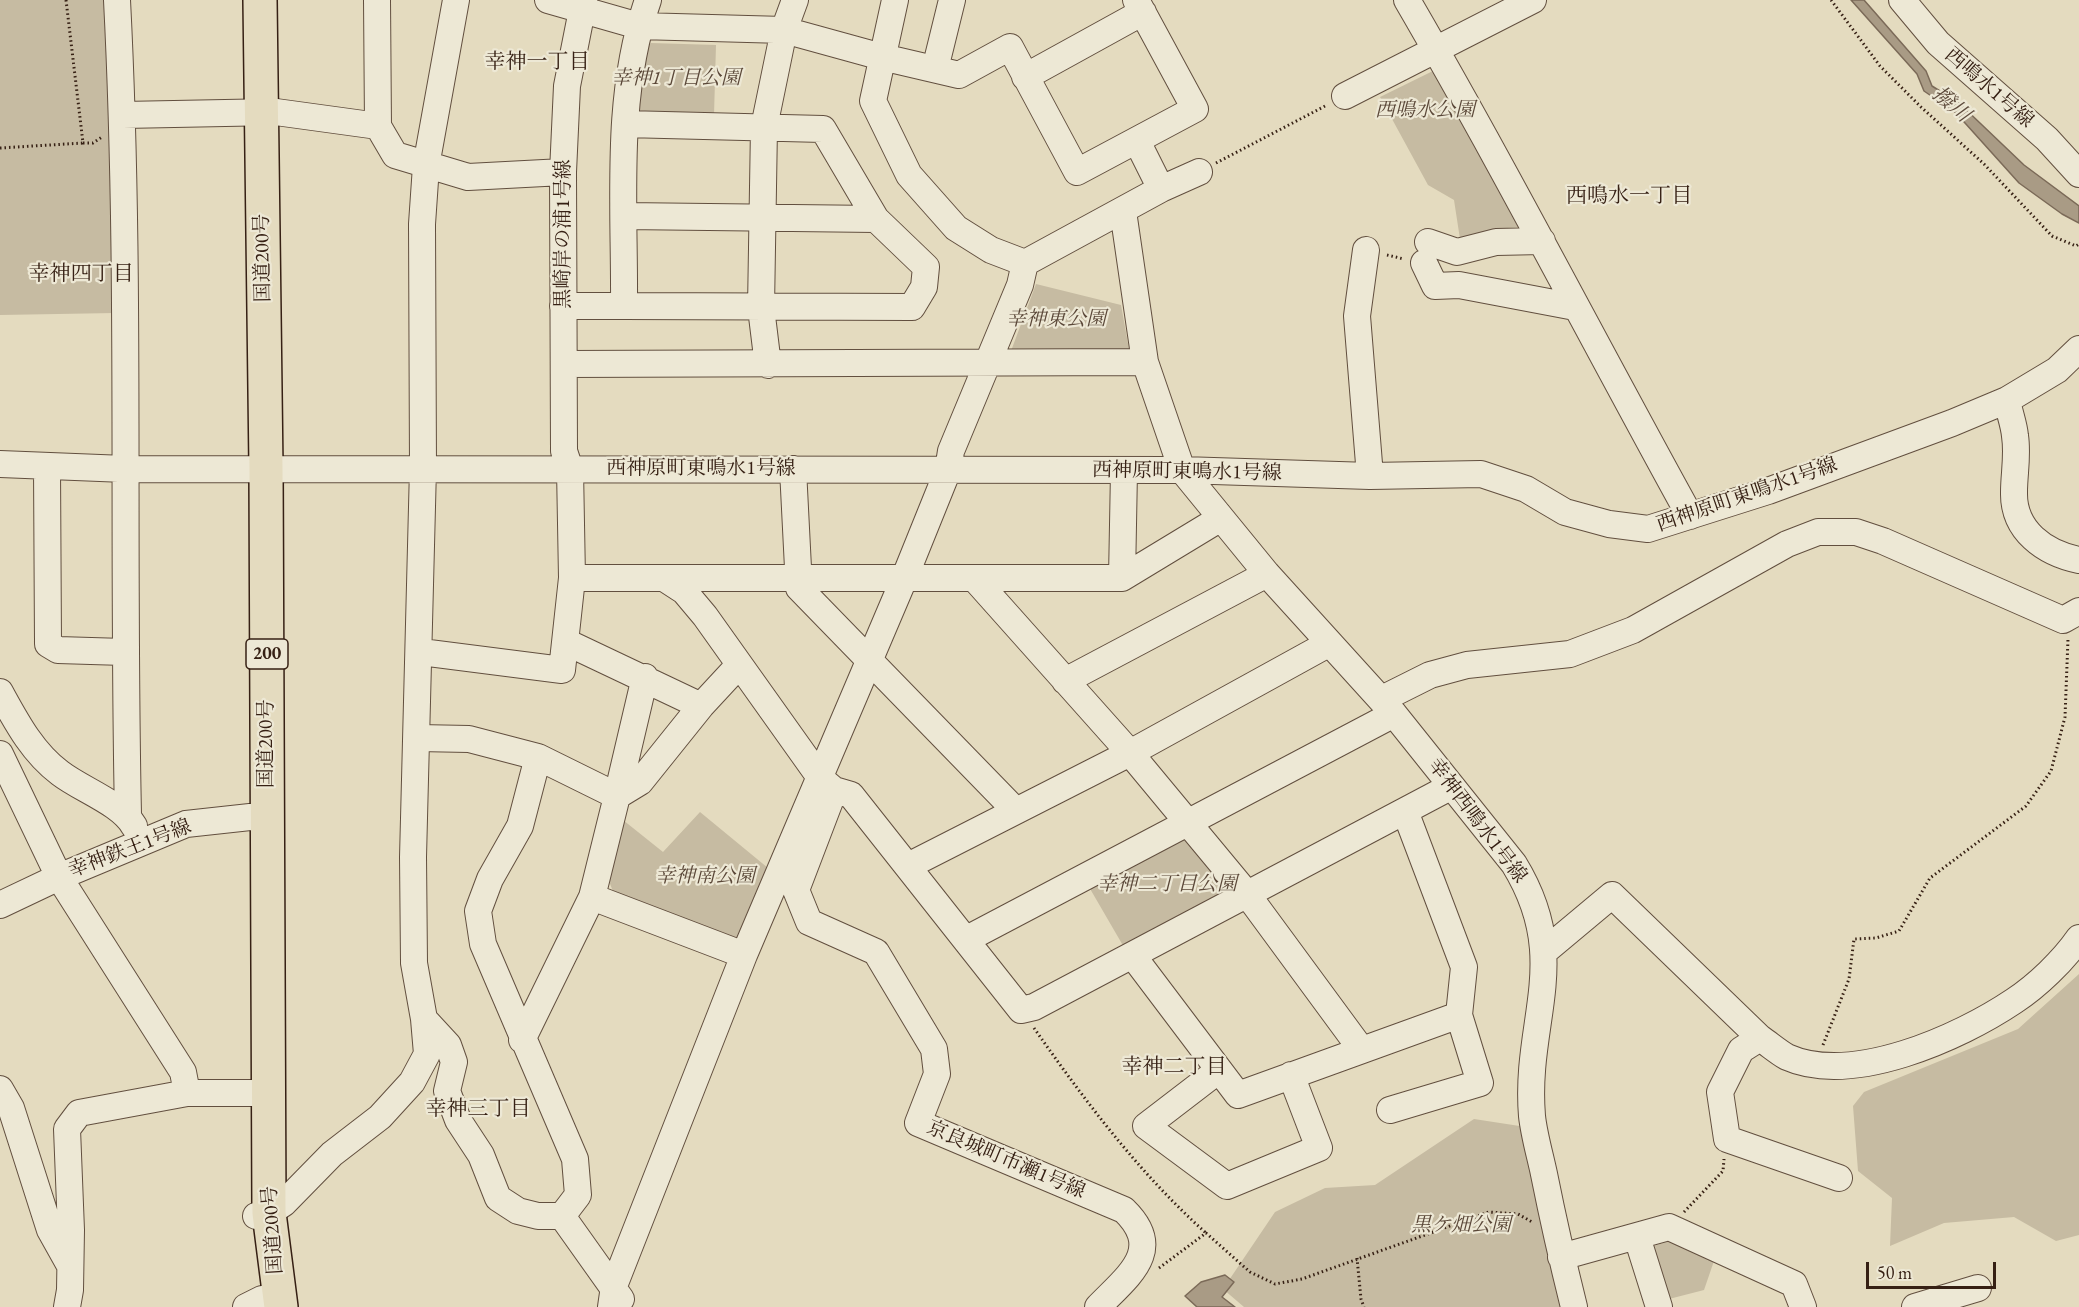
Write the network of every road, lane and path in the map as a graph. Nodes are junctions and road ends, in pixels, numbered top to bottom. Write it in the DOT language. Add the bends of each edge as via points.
graph roads {
  1 [pos="66,0"];
  2 [pos="117,0"];
  3 [pos="242,0"];
  4 [pos="260,0"];
  5 [pos="377,0"];
  6 [pos="456,0"];
  7 [pos="548,0"];
  8 [pos="648,0"];
  9 [pos="795,0"];
  10 [pos="895,0"];
  11 [pos="952,0"];
  12 [pos="1407,0"];
  13 [pos="1533,0"];
  14 [pos="1831,0"];
  15 [pos="1902,0"];
  16 [pos="583,5"];
  17 [pos="1140,6"];
  18 [pos="639,26"];
  19 [pos="784,30"];
  20 [pos="1436,49"];
  21 [pos="882,57"];
  22 [pos="935,69"];
  23 [pos="1025,77"];
  24 [pos="1345,96"];
  25 [pos="252,112"];
  26 [pos="123,119"];
  27 [pos="625,124"];
  28 [pos="378,126"];
  29 [pos="764,127"];
  30 [pos="1137,141"];
  31 [pos="83,143"];
  32 [pos="0,148"];
  33 [pos="426,166"];
  34 [pos="564,172"];
  35 [pos="1199,172"];
  36 [pos="2079,174"];
  37 [pos="1161,189"];
  38 [pos="1123,211"];
  39 [pos="625,216"];
  40 [pos="763,216"];
  41 [pos="876,219"];
  42 [pos="1542,241"];
  43 [pos="2079,244"];
  44 [pos="1366,250"];
  45 [pos="1426,252"];
  46 [pos="1025,263"];
  47 [pos="564,306"];
  48 [pos="624,306"];
  49 [pos="1575,307"];
  50 [pos="761,308"];
  51 [pos="2079,349"];
  52 [pos="986,363"];
  53 [pos="1145,363"];
  54 [pos="565,364"];
  55 [pos="768,365"];
  56 [pos="2007,400"];
  57 [pos="0,464"];
  58 [pos="47,468"];
  59 [pos="256,468"];
  60 [pos="423,468"];
  61 [pos="125,469"];
  62 [pos="570,469"];
  63 [pos="793,469"];
  64 [pos="948,470"];
  65 [pos="1182,470"];
  66 [pos="1124,471"];
  67 [pos="1370,476"];
  68 [pos="1690,516"];
  69 [pos="1221,518"];
  70 [pos="2079,560"];
  71 [pos="1267,574"];
  72 [pos="798,576"];
  73 [pos="572,578"];
  74 [pos="664,578"];
  75 [pos="975,578"];
  76 [pos="1122,578"];
  77 [pos="904,579"];
  78 [pos="2071,616"];
  79 [pos="566,642"];
  80 [pos="1328,644"];
  81 [pos="124,652"];
  82 [pos="421,652"];
  83 [pos="870,661"];
  84 [pos="739,665"];
  85 [pos="645,677"];
  86 [pos="1065,681"];
  87 [pos="0,692"];
  88 [pos="701,706"];
  89 [pos="1388,706"];
  90 [pos="418,738"];
  91 [pos="1130,753"];
  92 [pos="0,754"];
  93 [pos="538,758"];
  94 [pos="828,784"];
  95 [pos="1450,787"];
  96 [pos="617,796"];
  97 [pos="1015,810"];
  98 [pos="1405,811"];
  99 [pos="128,814"];
  100 [pos="258,818"];
  101 [pos="1188,824"];
  102 [pos="143,842"];
  103 [pos="908,866"];
  104 [pos="59,877"];
  105 [pos="1247,894"];
  106 [pos="592,897"];
  107 [pos="0,906"];
  108 [pos="2079,938"];
  109 [pos="967,939"];
  110 [pos="1545,951"];
  111 [pos="744,955"];
  112 [pos="1133,956"];
  113 [pos="1021,1010"];
  114 [pos="1459,1015"];
  115 [pos="424,1019"];
  116 [pos="1760,1038"];
  117 [pos="522,1040"];
  118 [pos="1360,1049"];
  119 [pos="1815,1064"];
  120 [pos="1219,1070"];
  121 [pos="1291,1075"];
  122 [pos="0,1089"];
  123 [pos="187,1093"];
  124 [pos="260,1094"];
  125 [pos="1390,1110"];
  126 [pos="1727,1139"];
  127 [pos="1839,1178"];
  128 [pos="261,1215"];
  129 [pos="562,1216"];
  130 [pos="1669,1227"];
  131 [pos="1541,1228"];
  132 [pos="1206,1233"];
  133 [pos="1637,1237"];
  134 [pos="1561,1257"];
  135 [pos="1357,1258"];
  136 [pos="69,1265"];
  137 [pos="1151,1274"];
  138 [pos="1978,1288"];
  139 [pos="617,1300"];
  140 [pos="266,1304"];
  141 [pos="67,1307"];
  142 [pos="1098,1307"];
  143 [pos="1364,1307"];
  144 [pos="1574,1307"];
  145 [pos="1659,1307"];
  146 [pos="1803,1307"];
  147 [pos="1915,1307"];
  1 -- 31 [label="path"];
  2 -- 26 [label="street"];
  3 -- 25 [label="highway, 国道200号 / 200"];
  4 -- 25 [label="highway, 国道200号 / 200"];
  5 -- 28 [label="street"];
  6 -- 33 [label="street"];
  7 -- 16 [label="street"];
  8 -- 18 [label="street"];
  9 -- 19 [label="street"];
  10 -- 21 [label="street"];
  11 -- 22 [label="street"];
  12 -- 20 [label="street"];
  13 -- 20 [label="street"];
  14 -- 43 [label="path" via="1880,66 1984,164 2052,236"];
  15 -- 36 [label="street, 西鳴水1号線" via="1938,43 2047,139"];
  16 -- 18 [label="street"];
  16 -- 34 [label="street, 黒崎岸の浦1号線" via="567,86"];
  17 -- 23 [label="street"];
  17 -- 30 [label="street" via="1196,109"];
  18 -- 19 [label="street"];
  18 -- 27 [label="street" via="630,65"];
  19 -- 21 [label="street"];
  19 -- 29 [label="street"];
  20 -- 24 [label="street"];
  20 -- 42 [label="street"];
  21 -- 22 [label="street"];
  21 -- 46 [label="street" via="873,101 909,175 956,228 991,250"];
  22 -- 23 [label="street" via="959,75 1010,47"];
  23 -- 30 [label="street" via="1077,172"];
  24 -- 35 [label="path"];
  25 -- 26 [label="street"];
  25 -- 28 [label="street"];
  25 -- 59 [label="highway, 国道200号 / 200"];
  26 -- 31 [label="path" via="93,143"];
  26 -- 61 [label="street"];
  27 -- 29 [label="street"];
  27 -- 39 [label="street"];
  28 -- 33 [label="street" via="395,155"];
  29 -- 40 [label="street"];
  29 -- 41 [label="street" via="823,129"];
  30 -- 37 [label="street"];
  31 -- 32 [label="path"];
  33 -- 34 [label="street" via="468,177"];
  33 -- 60 [label="street" via="422,224"];
  34 -- 47 [label="street, 黒崎岸の浦1号線"];
  35 -- 37 [label="street"];
  37 -- 38 [label="street"];
  38 -- 46 [label="street"];
  38 -- 53 [label="street"];
  39 -- 40 [label="street"];
  39 -- 48 [label="street"];
  40 -- 41 [label="street"];
  40 -- 50 [label="street"];
  41 -- 50 [label="street" via="926,267 924,287 912,307"];
  42 -- 45 [label="street" via="1496,242 1457,252"];
  42 -- 49 [label="street"];
  44 -- 45 [label="path"];
  44 -- 67 [label="street" via="1357,316"];
  45 -- 49 [label="street" via="1435,286 1459,285"];
  46 -- 52 [label="street" via="1020,285"];
  47 -- 48 [label="street"];
  47 -- 54 [label="street, 黒崎岸の浦1号線"];
  48 -- 50 [label="street"];
  49 -- 68 [label="street"];
  50 -- 55 [label="street"];
  51 -- 56 [label="street, 西神原町東鳴水1号線" via="2057,370"];
  52 -- 53 [label="street"];
  52 -- 55 [label="street"];
  52 -- 64 [label="street" via="951,451"];
  53 -- 65 [label="street"];
  54 -- 55 [label="street"];
  54 -- 62 [label="street, 黒崎岸の浦1号線" via="564,451"];
  56 -- 68 [label="street, 西神原町東鳴水1号線" via="1768,491"];
  56 -- 70 [label="street" via="2015,436 2013,494 2018,520 2036,542"];
  57 -- 58 [label="street, 西神原町東鳴水1号線"];
  58 -- 61 [label="street, 西神原町東鳴水1号線"];
  58 -- 81 [label="street" via="48,644 58,650"];
  59 -- 60 [label="street, 西神原町東鳴水1号線"];
  59 -- 61 [label="street, 西神原町東鳴水1号線"];
  59 -- 100 [label="highway, 国道200号 / 200"];
  60 -- 62 [label="street, 西神原町東鳴水1号線"];
  60 -- 82 [label="street"];
  61 -- 81 [label="street"];
  62 -- 63 [label="street, 西神原町東鳴水1号線"];
  62 -- 73 [label="street, 黒崎岸の浦1号線"];
  63 -- 64 [label="street, 西神原町東鳴水1号線"];
  63 -- 72 [label="street"];
  64 -- 66 [label="street, 西神原町東鳴水1号線"];
  64 -- 77 [label="street"];
  65 -- 66 [label="street, 西神原町東鳴水1号線"];
  65 -- 67 [label="street, 西神原町東鳴水1号線"];
  65 -- 69 [label="street, 幸神西鳴水1号線"];
  66 -- 76 [label="street"];
  67 -- 68 [label="street, 西神原町東鳴水1号線" via="1481,474 1526,489 1565,512 1648,529"];
  69 -- 71 [label="street, 幸神西鳴水1号線"];
  69 -- 76 [label="street"];
  71 -- 80 [label="street, 幸神西鳴水1号線"];
  71 -- 86 [label="street"];
  72 -- 74 [label="street"];
  72 -- 77 [label="street"];
  72 -- 83 [label="street" via="799,588"];
  73 -- 74 [label="street"];
  73 -- 79 [label="street, 黒崎岸の浦1号線"];
  74 -- 84 [label="street" via="684,591"];
  75 -- 76 [label="street"];
  75 -- 77 [label="street"];
  75 -- 86 [label="street"];
  77 -- 83 [label="street"];
  78 -- 89 [label="street" via="1856,532 1818,532 1787,544 1690,600 1612,638 1570,654 1467,665 1430,675"];
  78 -- 119 [label="path" via="2065,717 2051,771 2026,806 1930,878 1899,931 1854,939 1849,980"];
  79 -- 82 [label="street, 黒崎岸の浦1号線" via="562,670"];
  79 -- 85 [label="street"];
  80 -- 89 [label="street, 幸神西鳴水1号線"];
  80 -- 91 [label="street"];
  81 -- 99 [label="street"];
  82 -- 90 [label="street"];
  83 -- 94 [label="street"];
  83 -- 97 [label="street"];
  84 -- 88 [label="street"];
  84 -- 94 [label="street"];
  85 -- 88 [label="street"];
  85 -- 96 [label="street"];
  86 -- 91 [label="street"];
  87 -- 99 [label="street" via="24,735 58,772"];
  88 -- 96 [label="street" via="640,782"];
  89 -- 95 [label="street, 幸神西鳴水1号線"];
  89 -- 101 [label="street"];
  90 -- 93 [label="street" via="469,739"];
  90 -- 115 [label="street" via="414,963"];
  91 -- 97 [label="street"];
  91 -- 101 [label="street"];
  92 -- 104 [label="street"];
  93 -- 96 [label="street"];
  93 -- 117 [label="street" via="520,826 490,879 478,911 483,944"];
  94 -- 103 [label="street" via="851,795"];
  94 -- 111 [label="street"];
  94 -- 142 [label="street, 京良城町市瀬1号線" via="796,890 808,922 876,952 934,1049 937,1074 918,1123 1124,1210 1139,1225 1144,1245 1138,1263"];
  95 -- 98 [label="street"];
  95 -- 110 [label="street, 幸神西鳴水1号線" via="1526,883"];
  96 -- 106 [label="street"];
  97 -- 103 [label="street"];
  98 -- 105 [label="street"];
  98 -- 114 [label="street" via="1464,967"];
  99 -- 102 [label="street"];
  100 -- 102 [label="street, 幸神鉄王1号線" via="186,824"];
  100 -- 124 [label="highway, 国道200号 / 200"];
  101 -- 105 [label="street"];
  101 -- 109 [label="street"];
  102 -- 104 [label="street, 幸神鉄王1号線"];
  103 -- 109 [label="street"];
  104 -- 107 [label="street, 幸神鉄王1号線"];
  104 -- 123 [label="street" via="183,1072"];
  105 -- 112 [label="street"];
  105 -- 118 [label="street"];
  106 -- 111 [label="street"];
  106 -- 117 [label="street"];
  108 -- 119 [label="street" via="2016,1000 1965,1031 1877,1061"];
  109 -- 113 [label="street"];
  110 -- 116 [label="street" via="1612,895"];
  110 -- 134 [label="street, 幸神西鳴水1号線" via="1532,1116"];
  111 -- 139 [label="street"];
  112 -- 113 [label="street"];
  112 -- 120 [label="street"];
  113 -- 132 [label="path" via="1094,1109 1173,1204"];
  114 -- 118 [label="street"];
  114 -- 125 [label="street" via="1480,1083"];
  115 -- 128 [label="street" via="427,1054 412,1082 380,1117 332,1154 284,1203"];
  115 -- 129 [label="street" via="448,1045 454,1062 447,1091 458,1120 481,1155 498,1198 518,1211"];
  116 -- 119 [label="street" via="1787,1057"];
  116 -- 126 [label="street" via="1741,1050 1720,1092"];
  117 -- 129 [label="street" via="575,1159 578,1195"];
  118 -- 121 [label="street"];
  120 -- 121 [label="street" via="1238,1095"];
  120 -- 121 [label="street" via="1146,1126 1227,1186 1319,1148"];
  122 -- 136 [label="street" via="10,1108 50,1230"];
  123 -- 124 [label="street"];
  123 -- 136 [label="street" via="80,1113 67,1129"];
  124 -- 128 [label="highway, 国道200号 / 200"];
  126 -- 127 [label="street"];
  126 -- 130 [label="path" via="1723,1171"];
  128 -- 140 [label="highway, 国道200号 / 200"];
  129 -- 139 [label="street"];
  130 -- 133 [label="street"];
  130 -- 146 [label="street" via="1794,1284"];
  131 -- 135 [label="path" via="1518,1214 1489,1212"];
  132 -- 135 [label="path" via="1251,1272 1275,1284 1302,1279"];
  132 -- 137 [label="path"];
  133 -- 134 [label="street"];
  133 -- 145 [label="street"];
  134 -- 144 [label="street, 幸神西鳴水1号線"];
  135 -- 143 [label="path"];
  136 -- 141 [label="street"];
  138 -- 147 [label="street"];
}
